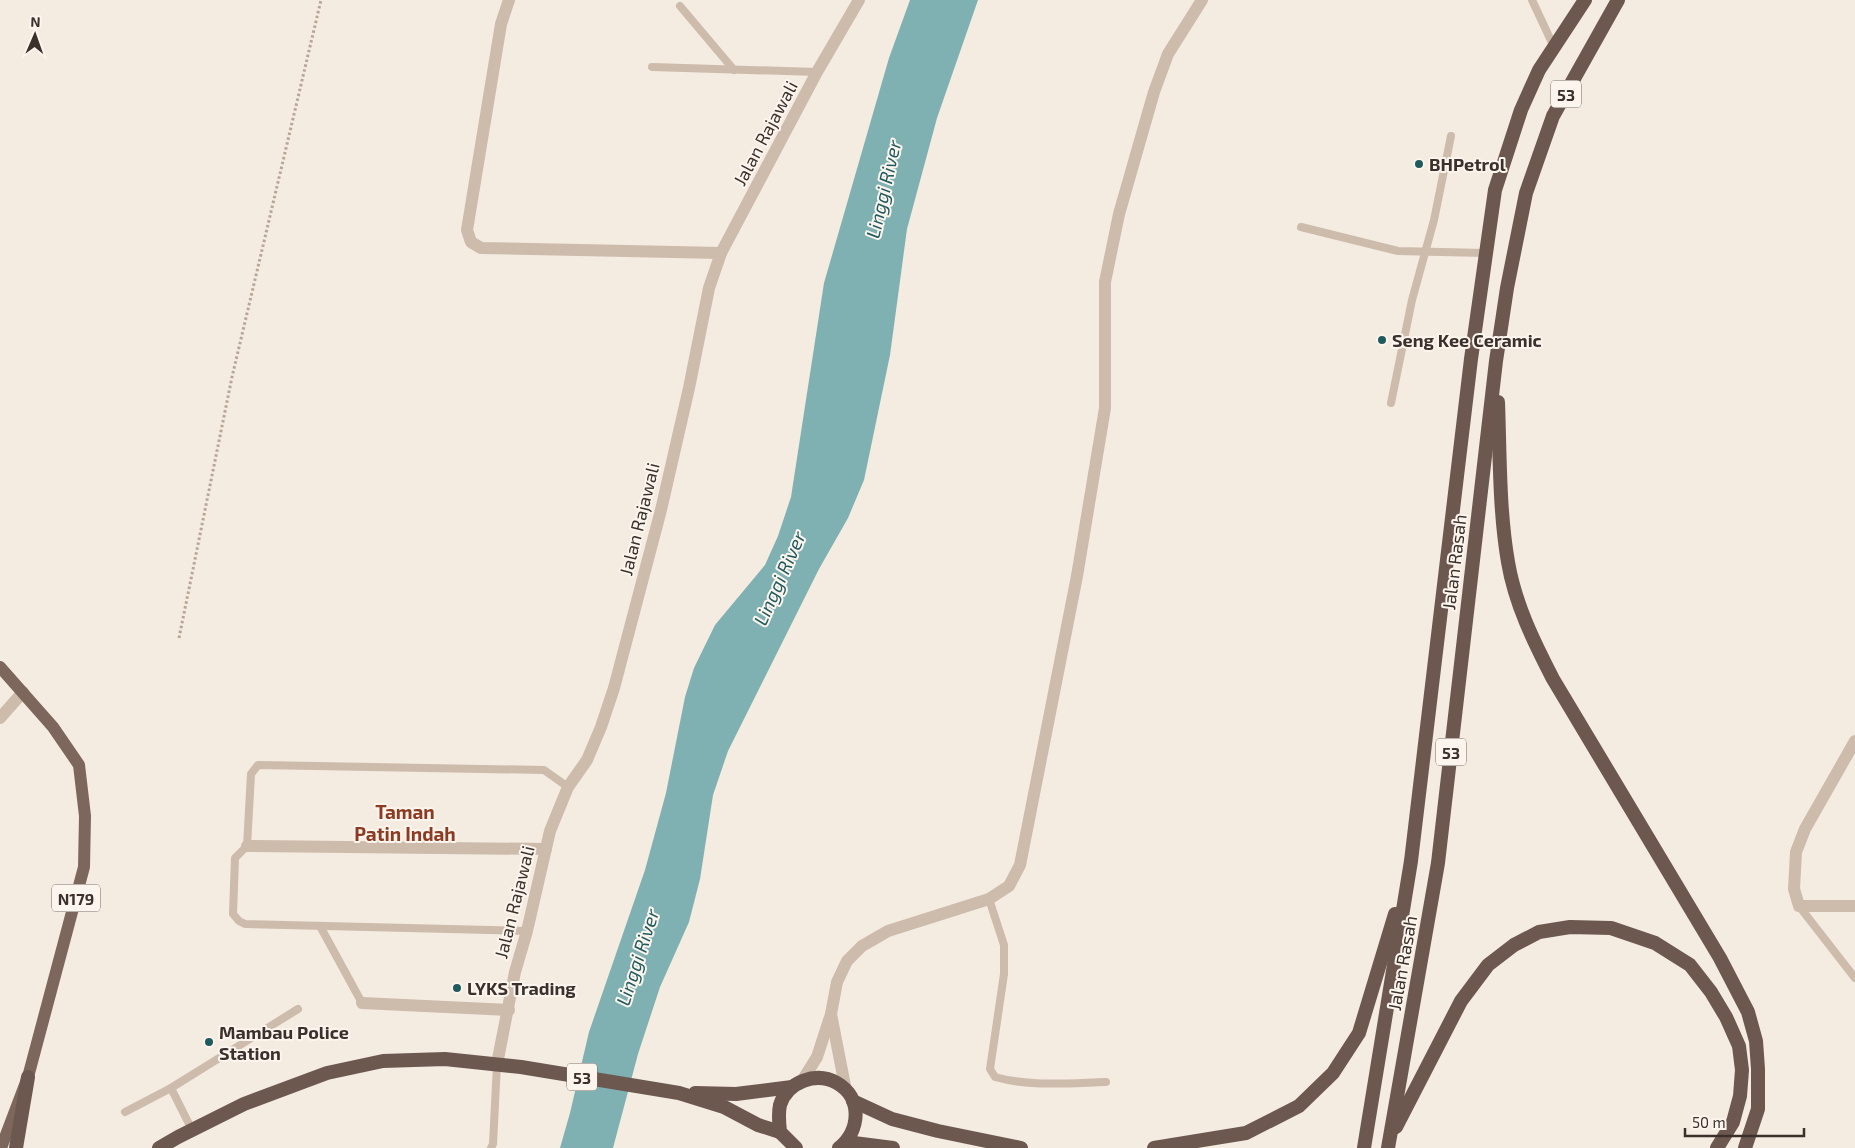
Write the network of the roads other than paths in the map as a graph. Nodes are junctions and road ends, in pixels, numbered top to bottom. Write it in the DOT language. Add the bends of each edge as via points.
graph roads {
  1 [pos="509,0"];
  2 [pos="859,0"];
  3 [pos="1202,0"];
  4 [pos="1532,0"];
  5 [pos="1585,0"];
  6 [pos="1618,0"];
  7 [pos="680,6"];
  8 [pos="1554,48"];
  9 [pos="652,67"];
  10 [pos="734,70"];
  11 [pos="817,72"];
  12 [pos="1451,136"];
  13 [pos="1301,227"];
  14 [pos="1426,253"];
  15 [pos="1484,253"];
  16 [pos="721,254"];
  17 [pos="1496,361"];
  18 [pos="1391,403"];
  19 [pos="0,667"];
  20 [pos="23,692"];
  21 [pos="0,718"];
  22 [pos="1855,741"];
  23 [pos="1852,753"];
  24 [pos="568,787"];
  25 [pos="247,846"];
  26 [pos="546,849"];
  27 [pos="1411,861"];
  28 [pos="989,899"];
  29 [pos="1799,906"];
  30 [pos="1855,906"];
  31 [pos="320,926"];
  32 [pos="527,931"];
  33 [pos="1855,978"];
  34 [pos="362,1003"];
  35 [pos="298,1009"];
  36 [pos="509,1010"];
  37 [pos="831,1014"];
  38 [pos="497,1064"];
  39 [pos="28,1077"];
  40 [pos="1106,1082"];
  41 [pos="797,1084"];
  42 [pos="171,1088"];
  43 [pos="679,1093"];
  44 [pos="850,1096"];
  45 [pos="125,1112"];
  46 [pos="192,1130"];
  47 [pos="784,1139"];
  48 [pos="1365,1142"];
  49 [pos="843,1145"];
  50 [pos="1389,1145"];
  51 [pos="1,1148"];
  52 [pos="16,1148"];
  53 [pos="160,1148"];
  54 [pos="491,1148"];
  55 [pos="796,1148"];
  56 [pos="893,1148"];
  57 [pos="1021,1148"];
  58 [pos="1154,1148"];
  59 [pos="1717,1148"];
  60 [pos="1745,1148"];
  1 -- 16 [label="street" via="500,24 467,230 471,242 481,248"];
  2 -- 11 [label="street, Jalan Rajawali"];
  3 -- 28 [label="street" via="1168,54 1119,214 1105,282 1105,408 1075,586 1020,865 1009,886"];
  4 -- 8 [label="lane"];
  5 -- 8 [label="highway, Jalan Rasah / 53"];
  6 -- 17 [label="highway, Jalan Rasah / 53" via="1554,116 1526,194"];
  7 -- 10 [label="lane"];
  8 -- 15 [label="highway, Jalan Rasah / 53" via="1539,70 1521,110 1495,190"];
  9 -- 10 [label="lane"];
  10 -- 11 [label="lane"];
  11 -- 16 [label="street, Jalan Rajawali"];
  12 -- 14 [label="lane"];
  13 -- 14 [label="lane" via="1398,252"];
  14 -- 15 [label="lane"];
  14 -- 18 [label="lane" via="1412,300"];
  15 -- 27 [label="highway, Jalan Rasah / 53"];
  16 -- 24 [label="street, Jalan Rajawali" via="709,288 661,510 614,688 587,760"];
  17 -- 50 [label="highway, Jalan Rasah / 53" via="1438,863"];
  17 -- 60 [label="highway" via="1503,511 1508,562 1516,596 1552,680 1720,958 1748,1012 1756,1041 1758,1109"];
  19 -- 20 [label="main road, N179"];
  20 -- 21 [label="street"];
  20 -- 39 [label="main road, N179" via="79,765 85,816 84,867"];
  22 -- 23 [label="street"];
  23 -- 29 [label="street" via="1805,829 1796,852 1794,889"];
  24 -- 25 [label="lane" via="544,770 258,765 251,774"];
  24 -- 26 [label="street, Jalan Rajawali"];
  25 -- 26 [label="street"];
  25 -- 31 [label="lane" via="235,858 233,914 238,921 245,924"];
  26 -- 32 [label="street, Jalan Rajawali"];
  27 -- 48 [label="highway, Jalan Rasah / 53"];
  27 -- 58 [label="highway" via="1359,1033 1333,1073 1299,1106 1246,1133"];
  28 -- 37 [label="street" via="888,931 862,946 847,961 837,982"];
  28 -- 40 [label="lane" via="1004,945 1004,974 990,1069 995,1077 1007,1081 1050,1083"];
  29 -- 30 [label="street"];
  29 -- 33 [label="lane"];
  31 -- 32 [label="lane"];
  31 -- 34 [label="lane"];
  32 -- 36 [label="street, Jalan Rajawali" via="515,972"];
  34 -- 36 [label="street"];
  35 -- 42 [label="lane"];
  36 -- 38 [label="street, Jalan Rajawali"];
  37 -- 41 [label="street" via="817,1056"];
  37 -- 44 [label="street"];
  38 -- 43 [label="highway, 53"];
  38 -- 46 [label="highway, 53" via="445,1059 383,1061 327,1073 244,1104"];
  38 -- 54 [label="lane"];
  39 -- 51 [label="main road, N179"];
  39 -- 52 [label="highway"];
  41 -- 43 [label="highway, 53" via="736,1094"];
  41 -- 44 [label="highway, 53" via="814,1078 826,1079 837,1083"];
  41 -- 47 [label="highway" via="784,1096 780,1106"];
  42 -- 45 [label="lane"];
  42 -- 46 [label="lane"];
  43 -- 47 [label="highway, 53" via="724,1107"];
  44 -- 49 [label="highway" via="856,1122 853,1133"];
  44 -- 57 [label="highway, 53" via="892,1119"];
  46 -- 53 [label="highway, 53"];
  47 -- 55 [label="highway, 53"];
  49 -- 56 [label="highway"];
  50 -- 59 [label="highway" via="1461,1001 1488,965 1514,945 1539,932 1579,927 1611,928 1655,942 1690,965 1711,992 1739,1046 1742,1070 1733,1122"];
}
